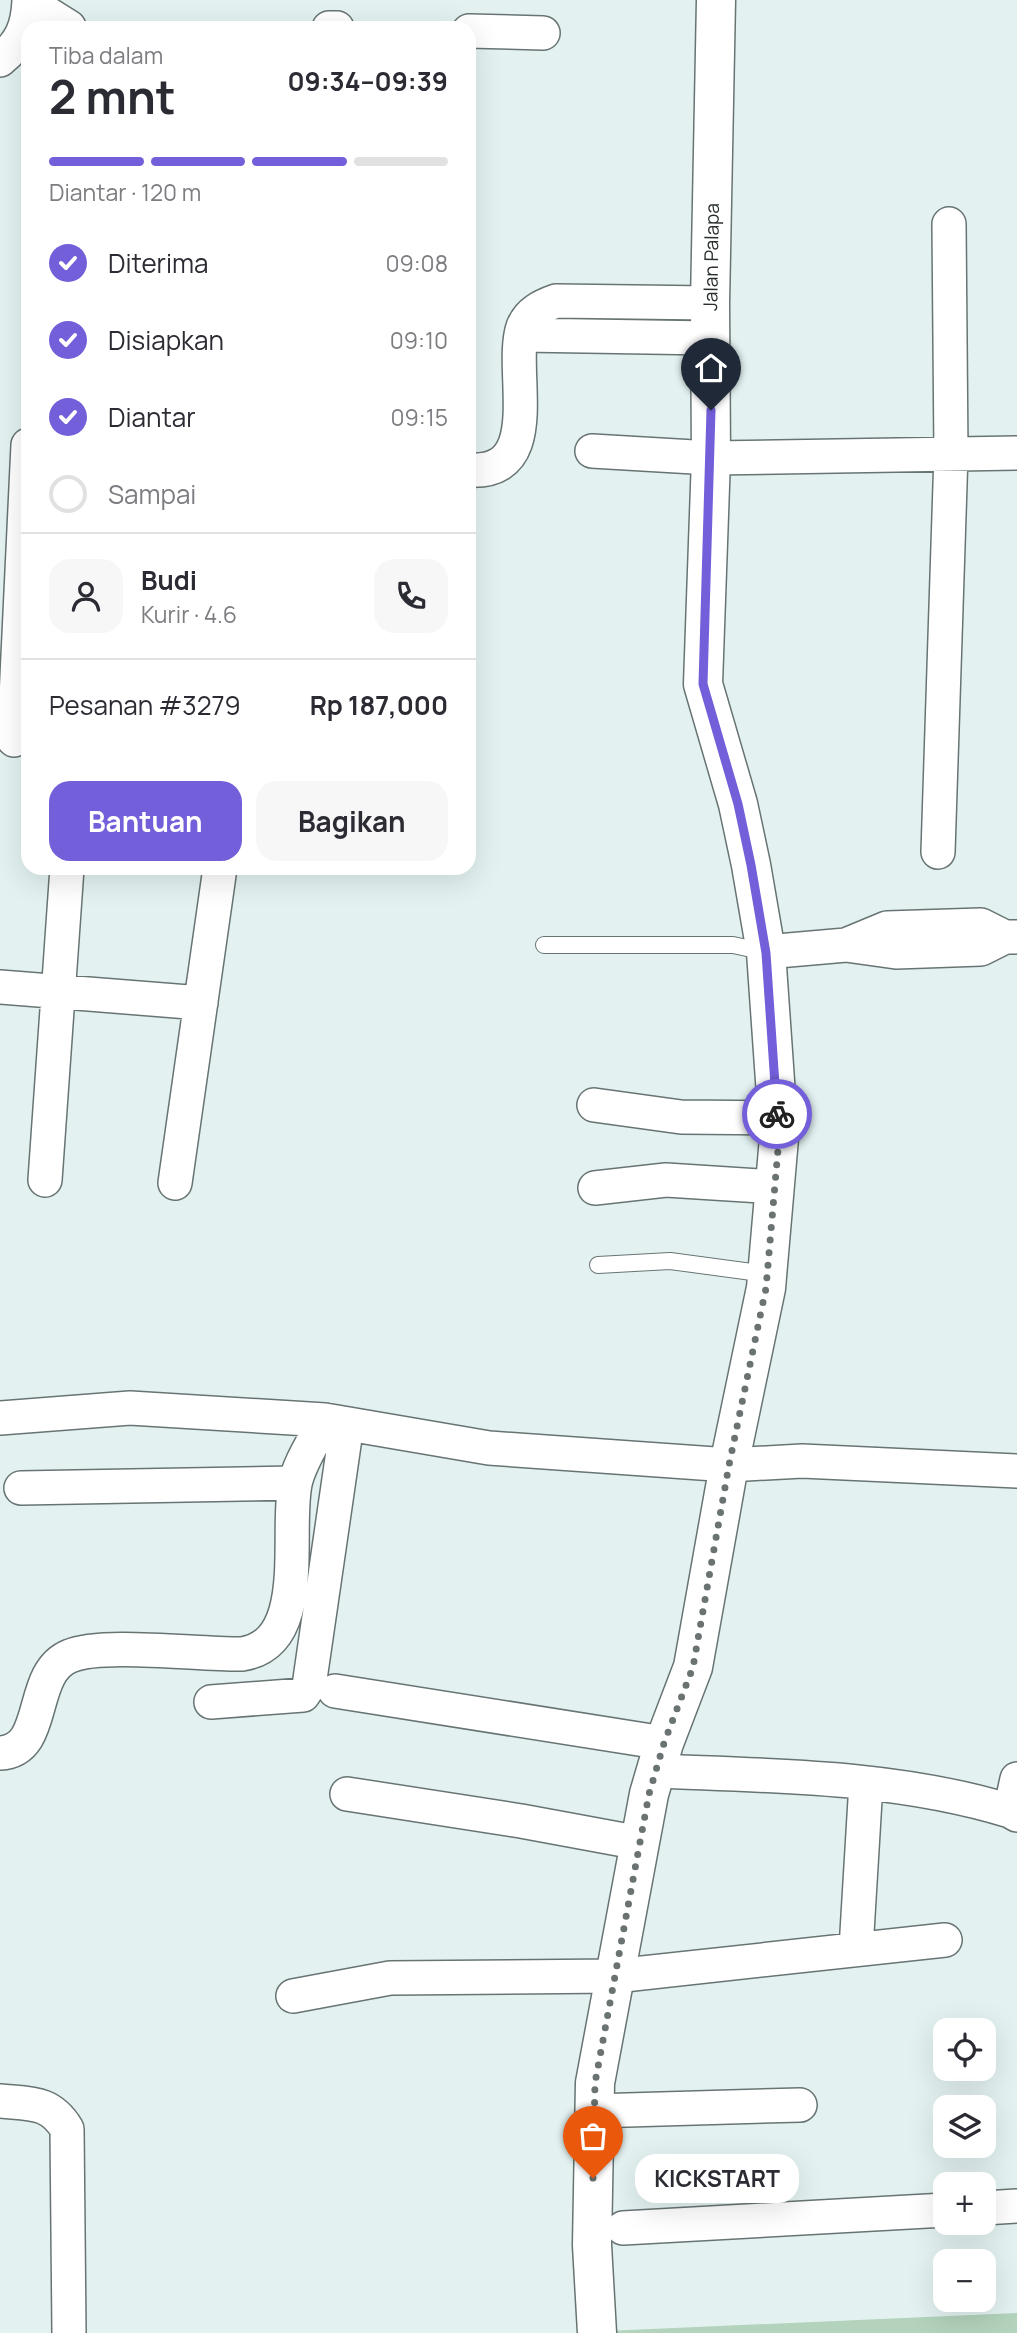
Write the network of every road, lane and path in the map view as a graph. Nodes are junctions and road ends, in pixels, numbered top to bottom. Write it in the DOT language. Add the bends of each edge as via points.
graph roads {
  1 [pos="716,0"];
  2 [pos="29,1"];
  3 [pos="23,21"];
  4 [pos="58,21"];
  5 [pos="21,30"];
  6 [pos="476,31"];
  7 [pos="543,33"];
  8 [pos="16,48"];
  9 [pos="949,224"];
  10 [pos="710,320"];
  11 [pos="592,451"];
  12 [pos="1017,453"];
  13 [pos="951,454"];
  14 [pos="711,458"];
  15 [pos="476,471"];
  16 [pos="21,592"];
  17 [pos="14,740"];
  18 [pos="938,852"];
  19 [pos="66,875"];
  20 [pos="219,875"];
  21 [pos="1011,937"];
  22 [pos="544,945"];
  23 [pos="766,953"];
  24 [pos="0,987"];
  25 [pos="57,990"];
  26 [pos="201,1003"];
  27 [pos="594,1105"];
  28 [pos="777,1118"];
  29 [pos="45,1180"];
  30 [pos="175,1184"];
  31 [pos="775,1187"];
  32 [pos="595,1188"];
  33 [pos="598,1265"];
  34 [pos="767,1274"];
  35 [pos="0,1418"];
  36 [pos="336,1422"];
  37 [pos="729,1465"];
  38 [pos="1017,1471"];
  39 [pos="295,1483"];
  40 [pos="21,1488"];
  41 [pos="335,1691"];
  42 [pos="211,1702"];
  43 [pos="0,1753"];
  44 [pos="660,1757"];
  45 [pos="1017,1779"];
  46 [pos="866,1783"];
  47 [pos="347,1794"];
  48 [pos="1014,1813"];
  49 [pos="640,1843"];
  50 [pos="945,1940"];
  51 [pos="856,1950"];
  52 [pos="615,1976"];
  53 [pos="293,1996"];
  54 [pos="0,2101"];
  55 [pos="800,2105"];
  56 [pos="593,2111"];
  57 [pos="1017,2206"];
  58 [pos="996,2207"];
  59 [pos="933,2211"];
  60 [pos="623,2228"];
  61 [pos="69,2333"];
  62 [pos="597,2333"];
  1 -- 10 [label="street, Jalan Palapa"];
  2 -- 3 [label="street"];
  2 -- 4 [label="street"];
  5 -- 8 [label="street"];
  6 -- 7 [label="street"];
  9 -- 13 [label="street"];
  10 -- 14 [label="street, Jalan Palapa"];
  10 -- 15 [label="street" via="523,335 517,445 501,464"];
  11 -- 14 [label="street"];
  12 -- 13 [label="street"];
  13 -- 14 [label="street"];
  13 -- 18 [label="street"];
  14 -- 23 [label="street, Jalan Palapa" via="703,684 738,804"];
  16 -- 17 [label="street"];
  19 -- 25 [label="street"];
  20 -- 26 [label="street"];
  21 -- 23 [label="street" via="981,949 896,952 846,945"];
  22 -- 23 [label="lane" via="733,945"];
  23 -- 28 [label="street, Jalan Palapa"];
  24 -- 25 [label="street"];
  25 -- 26 [label="street"];
  25 -- 29 [label="street"];
  26 -- 30 [label="street"];
  27 -- 28 [label="street" via="681,1117"];
  28 -- 31 [label="street, Jalan Palapa"];
  31 -- 32 [label="street" via="666,1180"];
  31 -- 34 [label="street, Jalan Palapa"];
  33 -- 34 [label="lane" via="670,1261"];
  34 -- 37 [label="street, Jalan Palapa"];
  35 -- 36 [label="street" via="130,1408"];
  36 -- 37 [label="street" via="489,1448"];
  36 -- 39 [label="street"];
  36 -- 42 [label="street" via="309,1686 303,1695"];
  37 -- 38 [label="street" via="802,1461"];
  37 -- 44 [label="street, Jalan Palapa" via="693,1667"];
  39 -- 40 [label="street"];
  39 -- 43 [label="street" via="288,1602 280,1631 271,1643 260,1651 242,1654 113,1651 68,1656 49,1675 27,1741 10,1753"];
  41 -- 44 [label="street"];
  44 -- 46 [label="street"];
  44 -- 49 [label="street, Jalan Palapa"];
  45 -- 48 [label="street"];
  46 -- 48 [label="street" via="980,1801"];
  46 -- 51 [label="street"];
  47 -- 49 [label="street"];
  49 -- 52 [label="street, Jalan Palapa"];
  50 -- 51 [label="street"];
  51 -- 52 [label="street"];
  52 -- 53 [label="street" via="390,1978"];
  52 -- 56 [label="street, Jalan Palapa"];
  54 -- 61 [label="street" via="41,2105 58,2114 68,2129"];
  55 -- 56 [label="street"];
  56 -- 62 [label="street, Jalan Palapa"];
  57 -- 58 [label="street"];
  59 -- 60 [label="street"];
}
